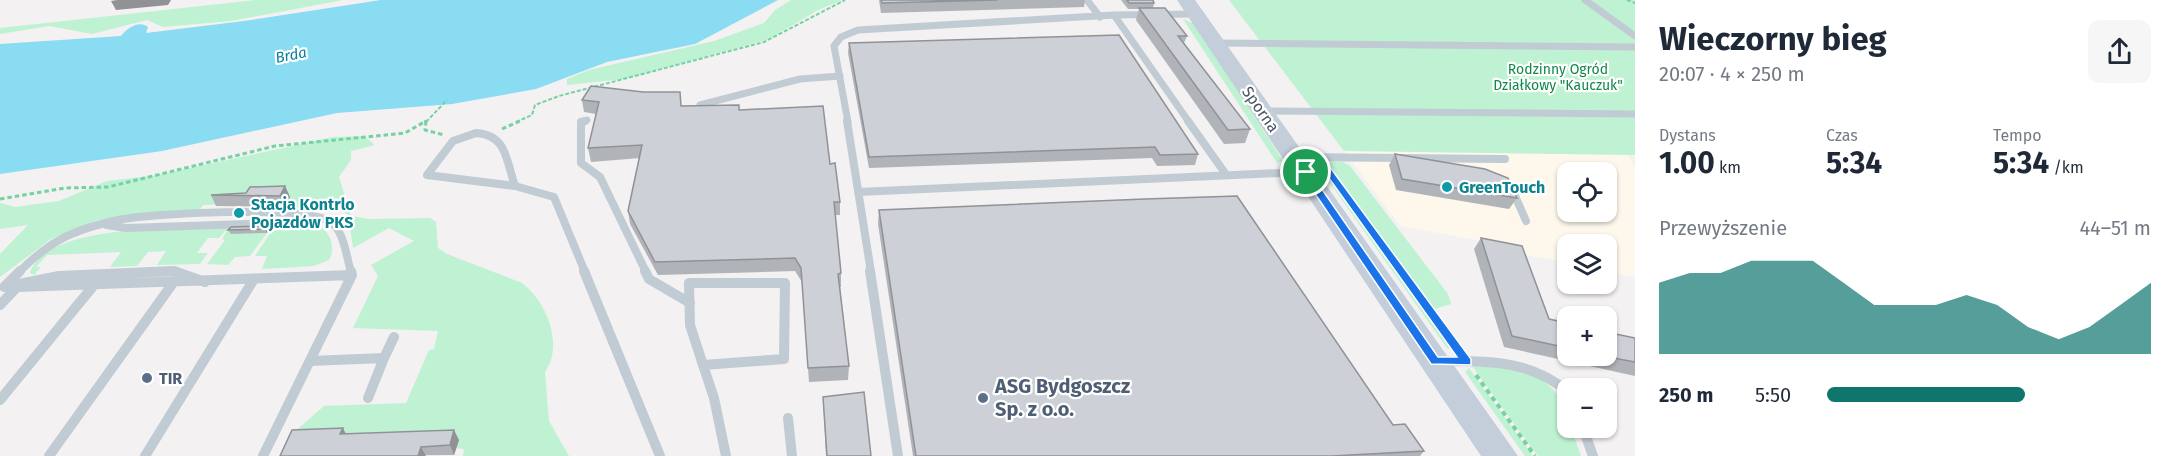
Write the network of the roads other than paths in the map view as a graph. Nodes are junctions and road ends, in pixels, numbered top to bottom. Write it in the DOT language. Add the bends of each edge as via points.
graph roads {
  1 [pos="1087,0"];
  2 [pos="1586,0"];
  3 [pos="1190,7"];
  4 [pos="1114,15"];
  5 [pos="1100,17"];
  6 [pos="1635,36"];
  7 [pos="1215,43"];
  8 [pos="1635,47"];
  9 [pos="840,76"];
  10 [pos="700,105"];
  11 [pos="1262,111"];
  12 [pos="1635,114"];
  13 [pos="587,120"];
  14 [pos="1442,158"];
  15 [pos="1505,159"];
  16 [pos="1300,164"];
  17 [pos="1476,171"];
  18 [pos="1225,173"];
  19 [pos="1505,182"];
  20 [pos="515,187"];
  21 [pos="858,192"];
  22 [pos="1526,221"];
  23 [pos="352,275"];
  24 [pos="254,279"];
  25 [pos="205,282"];
  26 [pos="173,283"];
  27 [pos="94,285"];
  28 [pos="17,286"];
  29 [pos="2,288"];
  30 [pos="690,303"];
  31 [pos="0,305"];
  32 [pos="394,337"];
  33 [pos="384,358"];
  34 [pos="310,361"];
  35 [pos="1435,361"];
  36 [pos="703,365"];
  37 [pos="1557,382"];
  38 [pos="368,398"];
  39 [pos="0,400"];
  40 [pos="788,418"];
  41 [pos="1587,438"];
  42 [pos="49,456"];
  43 [pos="145,456"];
  44 [pos="263,456"];
  45 [pos="660,456"];
  46 [pos="726,456"];
  47 [pos="792,456"];
  48 [pos="898,456"];
  49 [pos="1500,456"];
  50 [pos="1593,456"];
  1 -- 5 [label="lane"];
  2 -- 6 [label="lane"];
  3 -- 4 [label="lane"];
  3 -- 7 [label="street, Sporna"];
  4 -- 5 [label="lane"];
  4 -- 18 [label="lane"];
  5 -- 9 [label="lane" via="858,30 841,37 834,46"];
  7 -- 8 [label="lane"];
  7 -- 11 [label="street, Sporna"];
  9 -- 10 [label="lane" via="800,79"];
  9 -- 21 [label="lane"];
  11 -- 12 [label="lane"];
  11 -- 16 [label="street, Sporna"];
  13 -- 30 [label="lane" via="581,122 582,163 600,177 649,279"];
  14 -- 15 [label="lane"];
  14 -- 16 [label="lane"];
  14 -- 17 [label="lane"];
  16 -- 18 [label="lane"];
  16 -- 35 [label="street, Sporna"];
  18 -- 21 [label="lane"];
  19 -- 22 [label="lane" via="1512,187"];
  20 -- 20 [label="lane" via="428,175 453,141 476,133 492,134 500,141"];
  20 -- 45 [label="lane" via="555,197"];
  21 -- 48 [label="lane"];
  23 -- 24 [label="lane"];
  23 -- 29 [label="lane" via="339,228 316,217 278,223 159,227 105,224 73,233 47,247"];
  23 -- 34 [label="lane"];
  24 -- 25 [label="lane"];
  24 -- 43 [label="lane"];
  25 -- 26 [label="lane"];
  25 -- 28 [label="lane" via="174,271 59,276"];
  26 -- 27 [label="lane"];
  26 -- 42 [label="lane"];
  27 -- 28 [label="lane"];
  27 -- 39 [label="lane"];
  28 -- 29 [label="lane"];
  28 -- 31 [label="lane"];
  30 -- 36 [label="lane" via="690,325"];
  30 -- 36 [label="lane" via="689,283 786,283 784,359"];
  32 -- 33 [label="lane"];
  33 -- 34 [label="lane"];
  33 -- 38 [label="lane"];
  34 -- 44 [label="lane"];
  35 -- 37 [label="lane" via="1530,367"];
  35 -- 49 [label="street, Sporna"];
  36 -- 46 [label="lane"];
  40 -- 47 [label="lane"];
  41 -- 50 [label="lane"];
}
